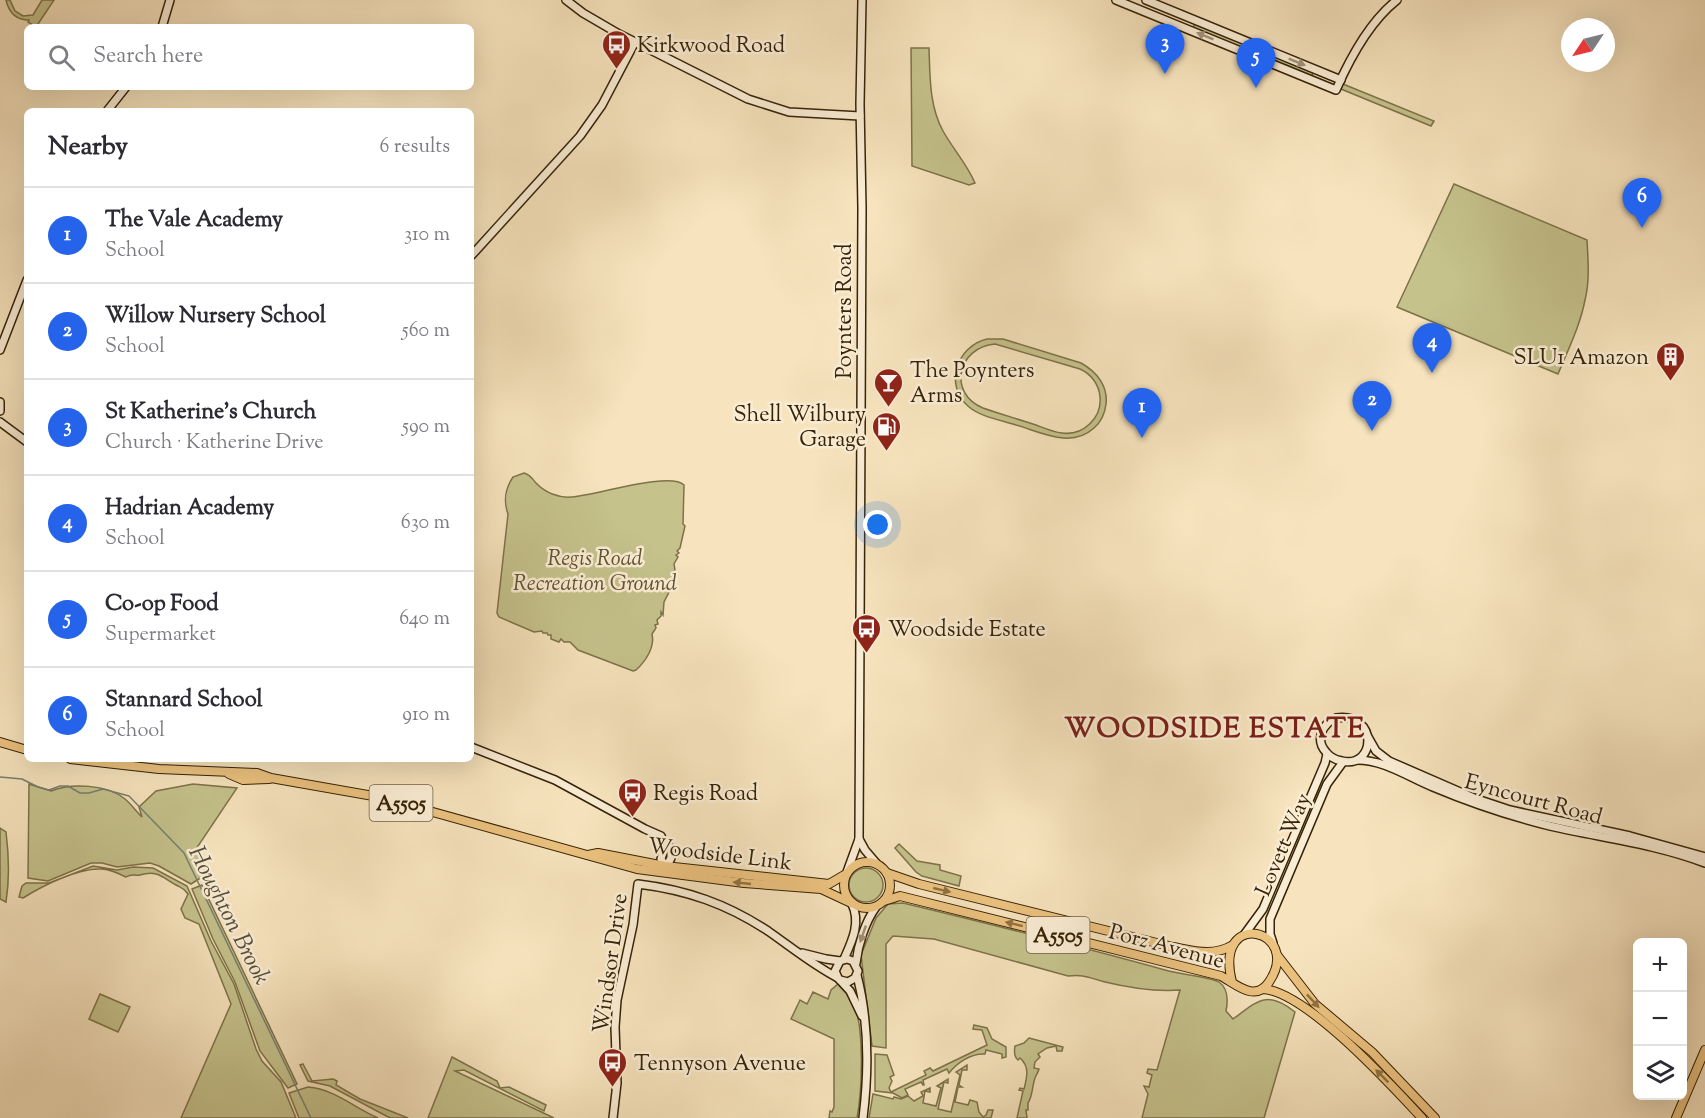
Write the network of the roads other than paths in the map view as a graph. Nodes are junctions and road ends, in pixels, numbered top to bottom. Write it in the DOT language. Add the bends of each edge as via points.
graph roads {
  1 [pos="170,0"];
  2 [pos="566,0"];
  3 [pos="862,0"];
  4 [pos="1116,0"];
  5 [pos="1146,0"];
  6 [pos="1397,0"];
  7 [pos="163,24"];
  8 [pos="635,42"];
  9 [pos="1341,80"];
  10 [pos="124,90"];
  11 [pos="108,108"];
  12 [pos="860,116"];
  13 [pos="474,253"];
  14 [pos="24,288"];
  15 [pos="0,350"];
  16 [pos="0,402"];
  17 [pos="0,411"];
  18 [pos="0,422"];
  19 [pos="24,440"];
  20 [pos="1368,737"];
  21 [pos="0,742"];
  22 [pos="474,748"];
  23 [pos="24,749"];
  24 [pos="1327,754"];
  25 [pos="1357,760"];
  26 [pos="97,762"];
  27 [pos="1343,762"];
  28 [pos="859,839"];
  29 [pos="1705,857"];
  30 [pos="1705,863"];
  31 [pos="877,864"];
  32 [pos="665,870"];
  33 [pos="846,873"];
  34 [pos="887,873"];
  35 [pos="884,901"];
  36 [pos="851,903"];
  37 [pos="876,907"];
  38 [pos="1244,935"];
  39 [pos="1233,945"];
  40 [pos="1273,945"];
  41 [pos="796,951"];
  42 [pos="1277,955"];
  43 [pos="842,960"];
  44 [pos="856,963"];
  45 [pos="857,975"];
  46 [pos="839,979"];
  47 [pos="1232,982"];
  48 [pos="1261,989"];
  49 [pos="866,1029"];
  50 [pos="1705,1050"];
  51 [pos="613,1118"];
  52 [pos="863,1118"];
  53 [pos="1422,1118"];
  54 [pos="1435,1118"];
  55 [pos="1676,1118"];
  1 -- 7 [label="street"];
  2 -- 8 [label="street"];
  3 -- 12 [label="street, Poynters Road"];
  9 -- 4 [label="street, one-way" via="1336,90"];
  5 -- 9 [label="street, one-way"];
  6 -- 9 [label="street" via="1370,29"];
  8 -- 12 [label="street" via="772,108"];
  8 -- 13 [label="street" via="602,105 580,136"];
  10 -- 11 [label="street"];
  12 -- 28 [label="street, Poynters Road"];
  14 -- 15 [label="street"];
  16 -- 17 [label="street"];
  18 -- 19 [label="street"];
  20 -- 24 [label="street" via="1360,723 1344,718 1332,720 1320,737"];
  20 -- 25 [label="street" via="1367,749"];
  20 -- 29 [label="street, Eyncourt Road" via="1376,752 1389,761 1474,798"];
  21 -- 23 [label="main road"];
  22 -- 32 [label="street" via="555,780 658,834 665,845 661,859"];
  24 -- 27 [label="street"];
  24 -- 38 [label="street, Lovett Way" via="1263,909"];
  25 -- 27 [label="street"];
  25 -- 30 [label="street, Eyncourt Road" via="1373,760 1509,815 1664,849"];
  26 -- 32 [label="main road, Woodside Link / A5505" via="227,773 243,780 271,778 379,797 587,855 598,853"];
  27 -- 40 [label="street, Lovett Way" via="1327,784 1270,919"];
  28 -- 31 [label="street"];
  28 -- 33 [label="street, Poynters Road"];
  31 -- 33 [label="main road" via="864,862"];
  31 -- 34 [label="main road"];
  32 -- 33 [label="main road, Woodside Link / A5505" via="829,884"];
  36 -- 32 [label="main road, Woodside Link / A5505, one-way" via="821,889 744,883"];
  33 -- 36 [label="main road" via="844,892"];
  34 -- 35 [label="main road" via="890,885"];
  34 -- 39 [label="main road, Porz Avenue / A5505, one-way" via="919,885 1173,947 1208,953 1221,952"];
  35 -- 37 [label="main road"];
  47 -- 35 [label="main road, Porz Avenue / A5505, one-way" via="1221,976 900,896"];
  36 -- 37 [label="main road" via="864,909"];
  36 -- 43 [label="street" via="856,924"];
  37 -- 44 [label="street, one-way"];
  38 -- 39 [label="main road, A5505"];
  38 -- 40 [label="main road" via="1262,935"];
  39 -- 47 [label="main road"];
  40 -- 42 [label="main road"];
  41 -- 43 [label="street" via="826,960"];
  41 -- 46 [label="street"];
  41 -- 51 [label="street, Windsor Drive" via="735,911 670,888 638,884 617,1000"];
  42 -- 48 [label="main road" via="1273,976"];
  42 -- 54 [label="main road, one-way" via="1316,1004 1372,1052"];
  43 -- 44 [label="street"];
  43 -- 46 [label="street" via="835,970"];
  44 -- 45 [label="street"];
  45 -- 46 [label="street" via="848,982"];
  45 -- 49 [label="street"];
  46 -- 49 [label="street" via="855,999"];
  47 -- 48 [label="main road, A5505" via="1250,992"];
  53 -- 48 [label="main road, A5505, one-way" via="1348,1042 1280,994"];
  49 -- 52 [label="street"];
  50 -- 55 [label="main road"];
}
